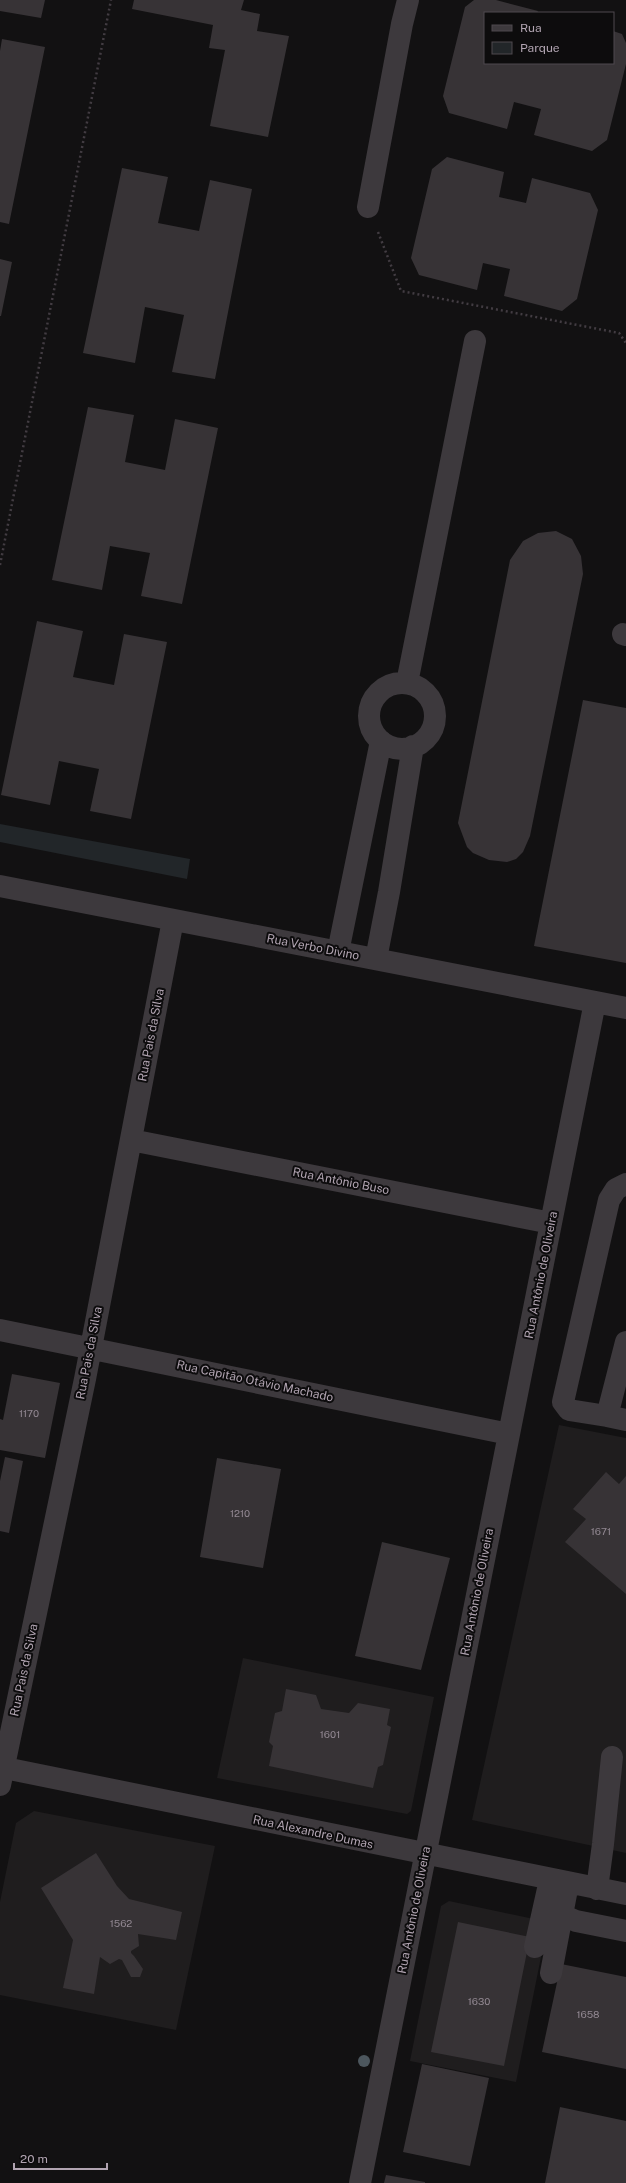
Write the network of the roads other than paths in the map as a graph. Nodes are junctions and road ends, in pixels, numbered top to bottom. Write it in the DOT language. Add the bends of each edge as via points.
graph roads {
  1 [pos="408,0"];
  2 [pos="368,207"];
  3 [pos="475,341"];
  4 [pos="407,683"];
  5 [pos="381,741"];
  6 [pos="413,746"];
  7 [pos="0,886"];
  8 [pos="174,920"];
  9 [pos="338,952"];
  10 [pos="376,959"];
  11 [pos="595,1002"];
  12 [pos="626,1008"];
  13 [pos="131,1140"];
  14 [pos="626,1184"];
  15 [pos="551,1223"];
  16 [pos="0,1330"];
  17 [pos="626,1342"];
  18 [pos="91,1348"];
  19 [pos="617,1418"];
  20 [pos="510,1434"];
  21 [pos="612,1757"];
  22 [pos="1,1773"];
  23 [pos="425,1855"];
  24 [pos="559,1882"];
  25 [pos="597,1889"];
  26 [pos="626,1894"];
  27 [pos="562,1915"];
  28 [pos="626,1931"];
  29 [pos="535,1947"];
  30 [pos="551,1973"];
  31 [pos="360,2183"];
  1 -- 2 [label="street"];
  3 -- 4 [label="street"];
  4 -- 5 [label="street" via="390,685 372,702 369,719 375,735"];
  4 -- 6 [label="street" via="429,696 434,712 430,733"];
  5 -- 6 [label="street" via="396,748"];
  5 -- 9 [label="street"];
  6 -- 10 [label="street"];
  7 -- 8 [label="street, Rua Verbo Divino"];
  8 -- 9 [label="street, Rua Verbo Divino"];
  8 -- 13 [label="street, Rua Pais da Silva"];
  9 -- 10 [label="street, Rua Verbo Divino"];
  10 -- 11 [label="street, Rua Verbo Divino"];
  11 -- 12 [label="street, Rua Verbo Divino"];
  11 -- 15 [label="street, Rua Antônio de Oliveira"];
  13 -- 15 [label="street, Rua Antônio Buso"];
  13 -- 18 [label="street, Rua Pais da Silva"];
  14 -- 19 [label="street" via="616,1189 609,1200 563,1402 569,1410"];
  15 -- 20 [label="street, Rua Antônio de Oliveira"];
  16 -- 18 [label="street, Rua Capitão Otávio Machado"];
  17 -- 19 [label="street"];
  18 -- 20 [label="street, Rua Capitão Otávio Machado"];
  18 -- 22 [label="street, Rua Pais da Silva"];
  20 -- 23 [label="street, Rua Antônio de Oliveira"];
  21 -- 25 [label="street"];
  22 -- 23 [label="street, Rua Alexandre Dumas"];
  23 -- 24 [label="street, Rua Alexandre Dumas"];
  23 -- 31 [label="street, Rua Antônio de Oliveira"];
  24 -- 25 [label="street, Rua Alexandre Dumas"];
  24 -- 27 [label="street"];
  24 -- 29 [label="street"];
  25 -- 26 [label="street, Rua Alexandre Dumas"];
  27 -- 28 [label="street" via="576,1921"];
  27 -- 30 [label="street"];
}
